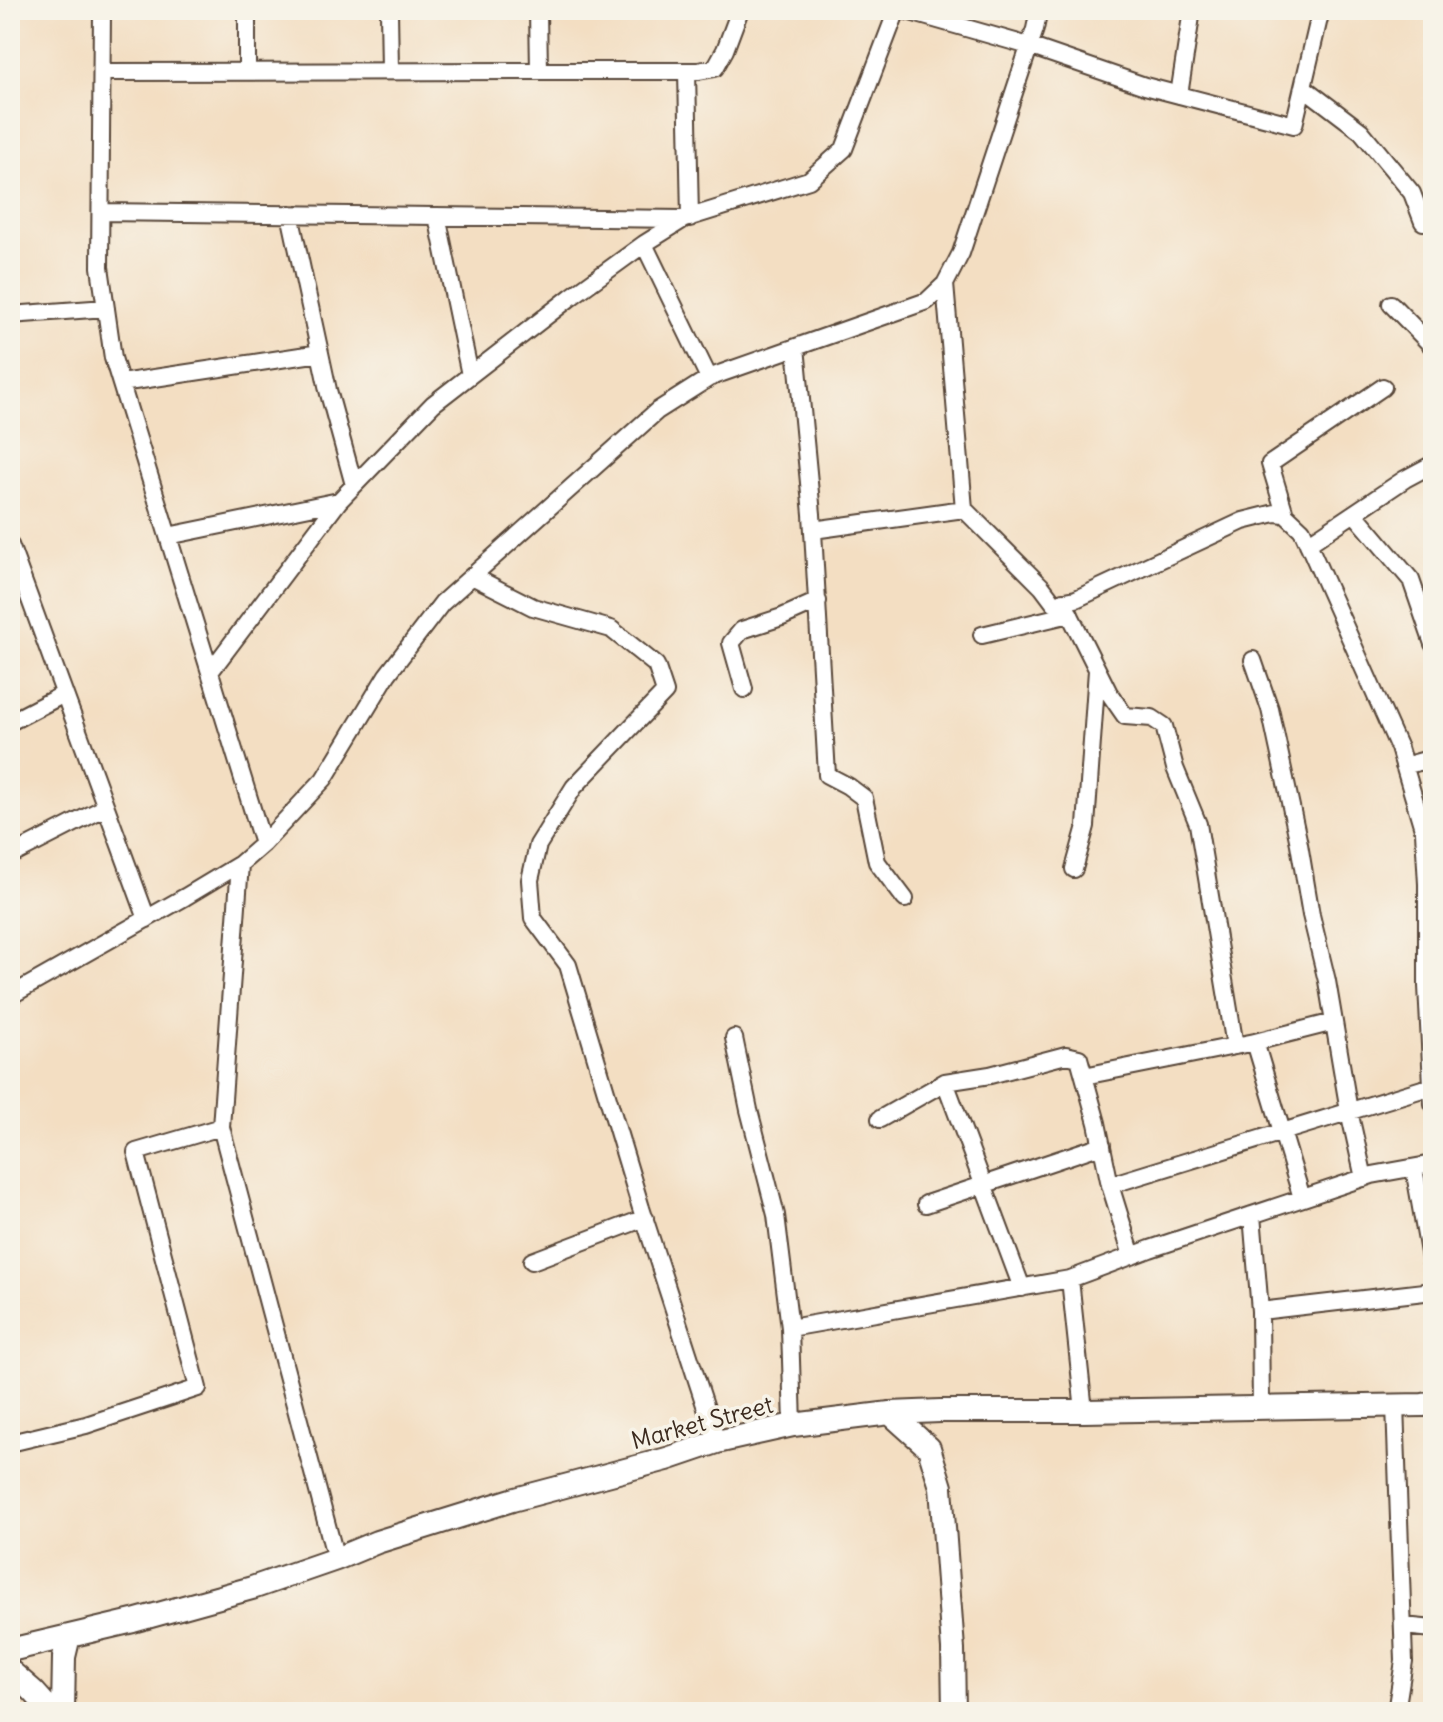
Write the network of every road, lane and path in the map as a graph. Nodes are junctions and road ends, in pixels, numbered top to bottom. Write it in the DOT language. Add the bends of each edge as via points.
graph roads {
  1 [pos="102,10"];
  2 [pos="247,10"];
  3 [pos="389,10"];
  4 [pos="538,10"];
  5 [pos="740,10"];
  6 [pos="897,10"];
  7 [pos="903,10"];
  8 [pos="1039,10"];
  9 [pos="1192,10"];
  10 [pos="1321,10"];
  11 [pos="1029,46"];
  12 [pos="247,71"];
  13 [pos="390,71"];
  14 [pos="539,71"];
  15 [pos="687,71"];
  16 [pos="102,72"];
  17 [pos="1303,87"];
  18 [pos="1179,95"];
  19 [pos="101,212"];
  20 [pos="290,214"];
  21 [pos="437,216"];
  22 [pos="687,218"];
  23 [pos="1423,222"];
  24 [pos="644,244"];
  25 [pos="945,284"];
  26 [pos="1391,304"];
  27 [pos="106,308"];
  28 [pos="10,315"];
  29 [pos="1433,324"];
  30 [pos="1416,329"];
  31 [pos="796,347"];
  32 [pos="1433,347"];
  33 [pos="320,353"];
  34 [pos="470,375"];
  35 [pos="709,378"];
  36 [pos="121,383"];
  37 [pos="1383,387"];
  38 [pos="1433,464"];
  39 [pos="354,485"];
  40 [pos="339,501"];
  41 [pos="964,509"];
  42 [pos="1354,513"];
  43 [pos="1285,514"];
  44 [pos="813,530"];
  45 [pos="168,536"];
  46 [pos="1308,544"];
  47 [pos="10,545"];
  48 [pos="472,576"];
  49 [pos="818,601"];
  50 [pos="1066,608"];
  51 [pos="982,635"];
  52 [pos="1433,644"];
  53 [pos="1253,660"];
  54 [pos="1097,668"];
  55 [pos="210,672"];
  56 [pos="744,689"];
  57 [pos="64,694"];
  58 [pos="10,722"];
  59 [pos="1433,758"];
  60 [pos="1404,766"];
  61 [pos="106,807"];
  62 [pos="263,844"];
  63 [pos="10,856"];
  64 [pos="240,864"];
  65 [pos="1074,869"];
  66 [pos="905,899"];
  67 [pos="147,919"];
  68 [pos="1430,945"];
  69 [pos="10,996"];
  70 [pos="1334,1022"];
  71 [pos="734,1038"];
  72 [pos="1255,1042"];
  73 [pos="1235,1046"];
  74 [pos="1084,1076"];
  75 [pos="945,1082"];
  76 [pos="1432,1086"];
  77 [pos="1433,1104"];
  78 [pos="1349,1111"];
  79 [pos="880,1119"];
  80 [pos="221,1127"];
  81 [pos="1282,1132"];
  82 [pos="1102,1145"];
  83 [pos="1433,1164"];
  84 [pos="1414,1168"];
  85 [pos="1364,1178"];
  86 [pos="984,1185"];
  87 [pos="1110,1185"];
  88 [pos="1302,1198"];
  89 [pos="926,1204"];
  90 [pos="1252,1215"];
  91 [pos="645,1218"];
  92 [pos="1132,1256"];
  93 [pos="532,1261"];
  94 [pos="1433,1275"];
  95 [pos="1070,1279"];
  96 [pos="1022,1288"];
  97 [pos="1433,1291"];
  98 [pos="1260,1311"];
  99 [pos="790,1328"];
  100 [pos="1433,1403"];
  101 [pos="1395,1405"];
  102 [pos="1261,1408"];
  103 [pos="1084,1411"];
  104 [pos="890,1413"];
  105 [pos="793,1425"];
  106 [pos="717,1442"];
  107 [pos="10,1443"];
  108 [pos="336,1559"];
  109 [pos="1404,1626"];
  110 [pos="1433,1629"];
  111 [pos="69,1636"];
  112 [pos="10,1650"];
  113 [pos="10,1671"];
  114 [pos="52,1712"];
  115 [pos="63,1712"];
  116 [pos="954,1712"];
  117 [pos="1396,1712"];
  1 -- 16 [label="street"];
  2 -- 12 [label="street"];
  3 -- 13 [label="street"];
  4 -- 14 [label="street"];
  5 -- 15 [label="street" via="715,68"];
  6 -- 22 [label="street" via="844,149 809,180"];
  7 -- 11 [label="street"];
  8 -- 11 [label="street"];
  9 -- 18 [label="street"];
  10 -- 17 [label="street"];
  11 -- 18 [label="street"];
  11 -- 25 [label="street" via="961,253"];
  12 -- 13 [label="street"];
  12 -- 16 [label="street"];
  13 -- 14 [label="street"];
  14 -- 15 [label="street"];
  15 -- 22 [label="street"];
  16 -- 19 [label="street"];
  17 -- 18 [label="street" via="1294,125"];
  17 -- 23 [label="street" via="1361,131 1412,193"];
  19 -- 20 [label="street"];
  19 -- 27 [label="street"];
  20 -- 21 [label="street"];
  20 -- 33 [label="street"];
  21 -- 22 [label="street"];
  21 -- 34 [label="street"];
  22 -- 24 [label="street"];
  24 -- 34 [label="street"];
  24 -- 35 [label="street"];
  25 -- 31 [label="street" via="927,301"];
  25 -- 41 [label="street"];
  26 -- 30 [label="street"];
  27 -- 28 [label="street"];
  27 -- 36 [label="street"];
  29 -- 30 [label="street"];
  30 -- 32 [label="street"];
  31 -- 35 [label="street"];
  31 -- 44 [label="street"];
  33 -- 36 [label="street"];
  33 -- 39 [label="street"];
  34 -- 39 [label="street" via="433,404"];
  35 -- 48 [label="street" via="657,411"];
  36 -- 45 [label="street"];
  37 -- 43 [label="street" via="1270,464"];
  38 -- 42 [label="street"];
  39 -- 40 [label="street"];
  40 -- 45 [label="street"];
  40 -- 55 [label="street"];
  41 -- 44 [label="street"];
  41 -- 50 [label="street" via="1054,603"];
  42 -- 46 [label="street"];
  42 -- 52 [label="street" via="1411,580"];
  43 -- 46 [label="street"];
  43 -- 50 [label="street" via="1243,521"];
  44 -- 49 [label="street"];
  45 -- 55 [label="street"];
  46 -- 60 [label="street"];
  47 -- 57 [label="street"];
  48 -- 62 [label="street" via="442,603 387,675 324,779"];
  48 -- 91 [label="street" via="533,607 611,629 656,665 665,692 574,787 538,845 530,880 533,918 568,965"];
  49 -- 56 [label="street" via="742,630 731,643"];
  49 -- 66 [label="street" via="827,775 864,798 877,862"];
  50 -- 51 [label="street"];
  50 -- 54 [label="street"];
  53 -- 70 [label="street" via="1270,709"];
  54 -- 65 [label="street" via="1086,826"];
  54 -- 73 [label="street" via="1125,716 1152,718 1164,726 1198,824"];
  55 -- 62 [label="street"];
  57 -- 58 [label="street"];
  57 -- 61 [label="street"];
  59 -- 60 [label="street"];
  60 -- 68 [label="street" via="1424,832"];
  61 -- 63 [label="street"];
  61 -- 67 [label="street"];
  62 -- 64 [label="street"];
  64 -- 67 [label="street"];
  64 -- 80 [label="street"];
  67 -- 69 [label="street"];
  68 -- 76 [label="street"];
  70 -- 72 [label="street"];
  70 -- 78 [label="street"];
  71 -- 99 [label="street" via="776,1215"];
  72 -- 73 [label="street"];
  72 -- 81 [label="street"];
  73 -- 74 [label="street"];
  74 -- 75 [label="street" via="1079,1058 1066,1055"];
  74 -- 82 [label="street"];
  75 -- 79 [label="street"];
  75 -- 86 [label="street"];
  76 -- 77 [label="street"];
  76 -- 78 [label="street"];
  78 -- 81 [label="street"];
  78 -- 85 [label="street"];
  80 -- 107 [label="street" via="136,1152 198,1388 86,1425"];
  80 -- 108 [label="street"];
  81 -- 87 [label="street"];
  81 -- 88 [label="street"];
  82 -- 86 [label="street"];
  82 -- 87 [label="street"];
  83 -- 84 [label="street"];
  84 -- 85 [label="street"];
  84 -- 94 [label="street"];
  85 -- 88 [label="street"];
  86 -- 89 [label="street"];
  86 -- 96 [label="street"];
  87 -- 92 [label="street"];
  88 -- 90 [label="street"];
  90 -- 92 [label="street"];
  90 -- 98 [label="street"];
  91 -- 93 [label="street"];
  91 -- 106 [label="street"];
  92 -- 95 [label="street"];
  95 -- 96 [label="street"];
  95 -- 103 [label="street"];
  96 -- 99 [label="street"];
  97 -- 98 [label="street"];
  98 -- 102 [label="street"];
  99 -- 105 [label="street"];
  100 -- 101 [label="street, Market Street"];
  101 -- 102 [label="street, Market Street"];
  101 -- 109 [label="street"];
  102 -- 103 [label="street, Market Street"];
  103 -- 104 [label="street, Market Street"];
  104 -- 105 [label="street, Market Street"];
  104 -- 116 [label="street" via="929,1448 941,1487"];
  105 -- 106 [label="street, Market Street"];
  106 -- 108 [label="street, Market Street" via="512,1500"];
  108 -- 111 [label="street, Market Street" via="237,1592"];
  109 -- 110 [label="street"];
  109 -- 117 [label="street"];
  111 -- 112 [label="street, Market Street"];
  111 -- 115 [label="street"];
  113 -- 114 [label="street"];
}
